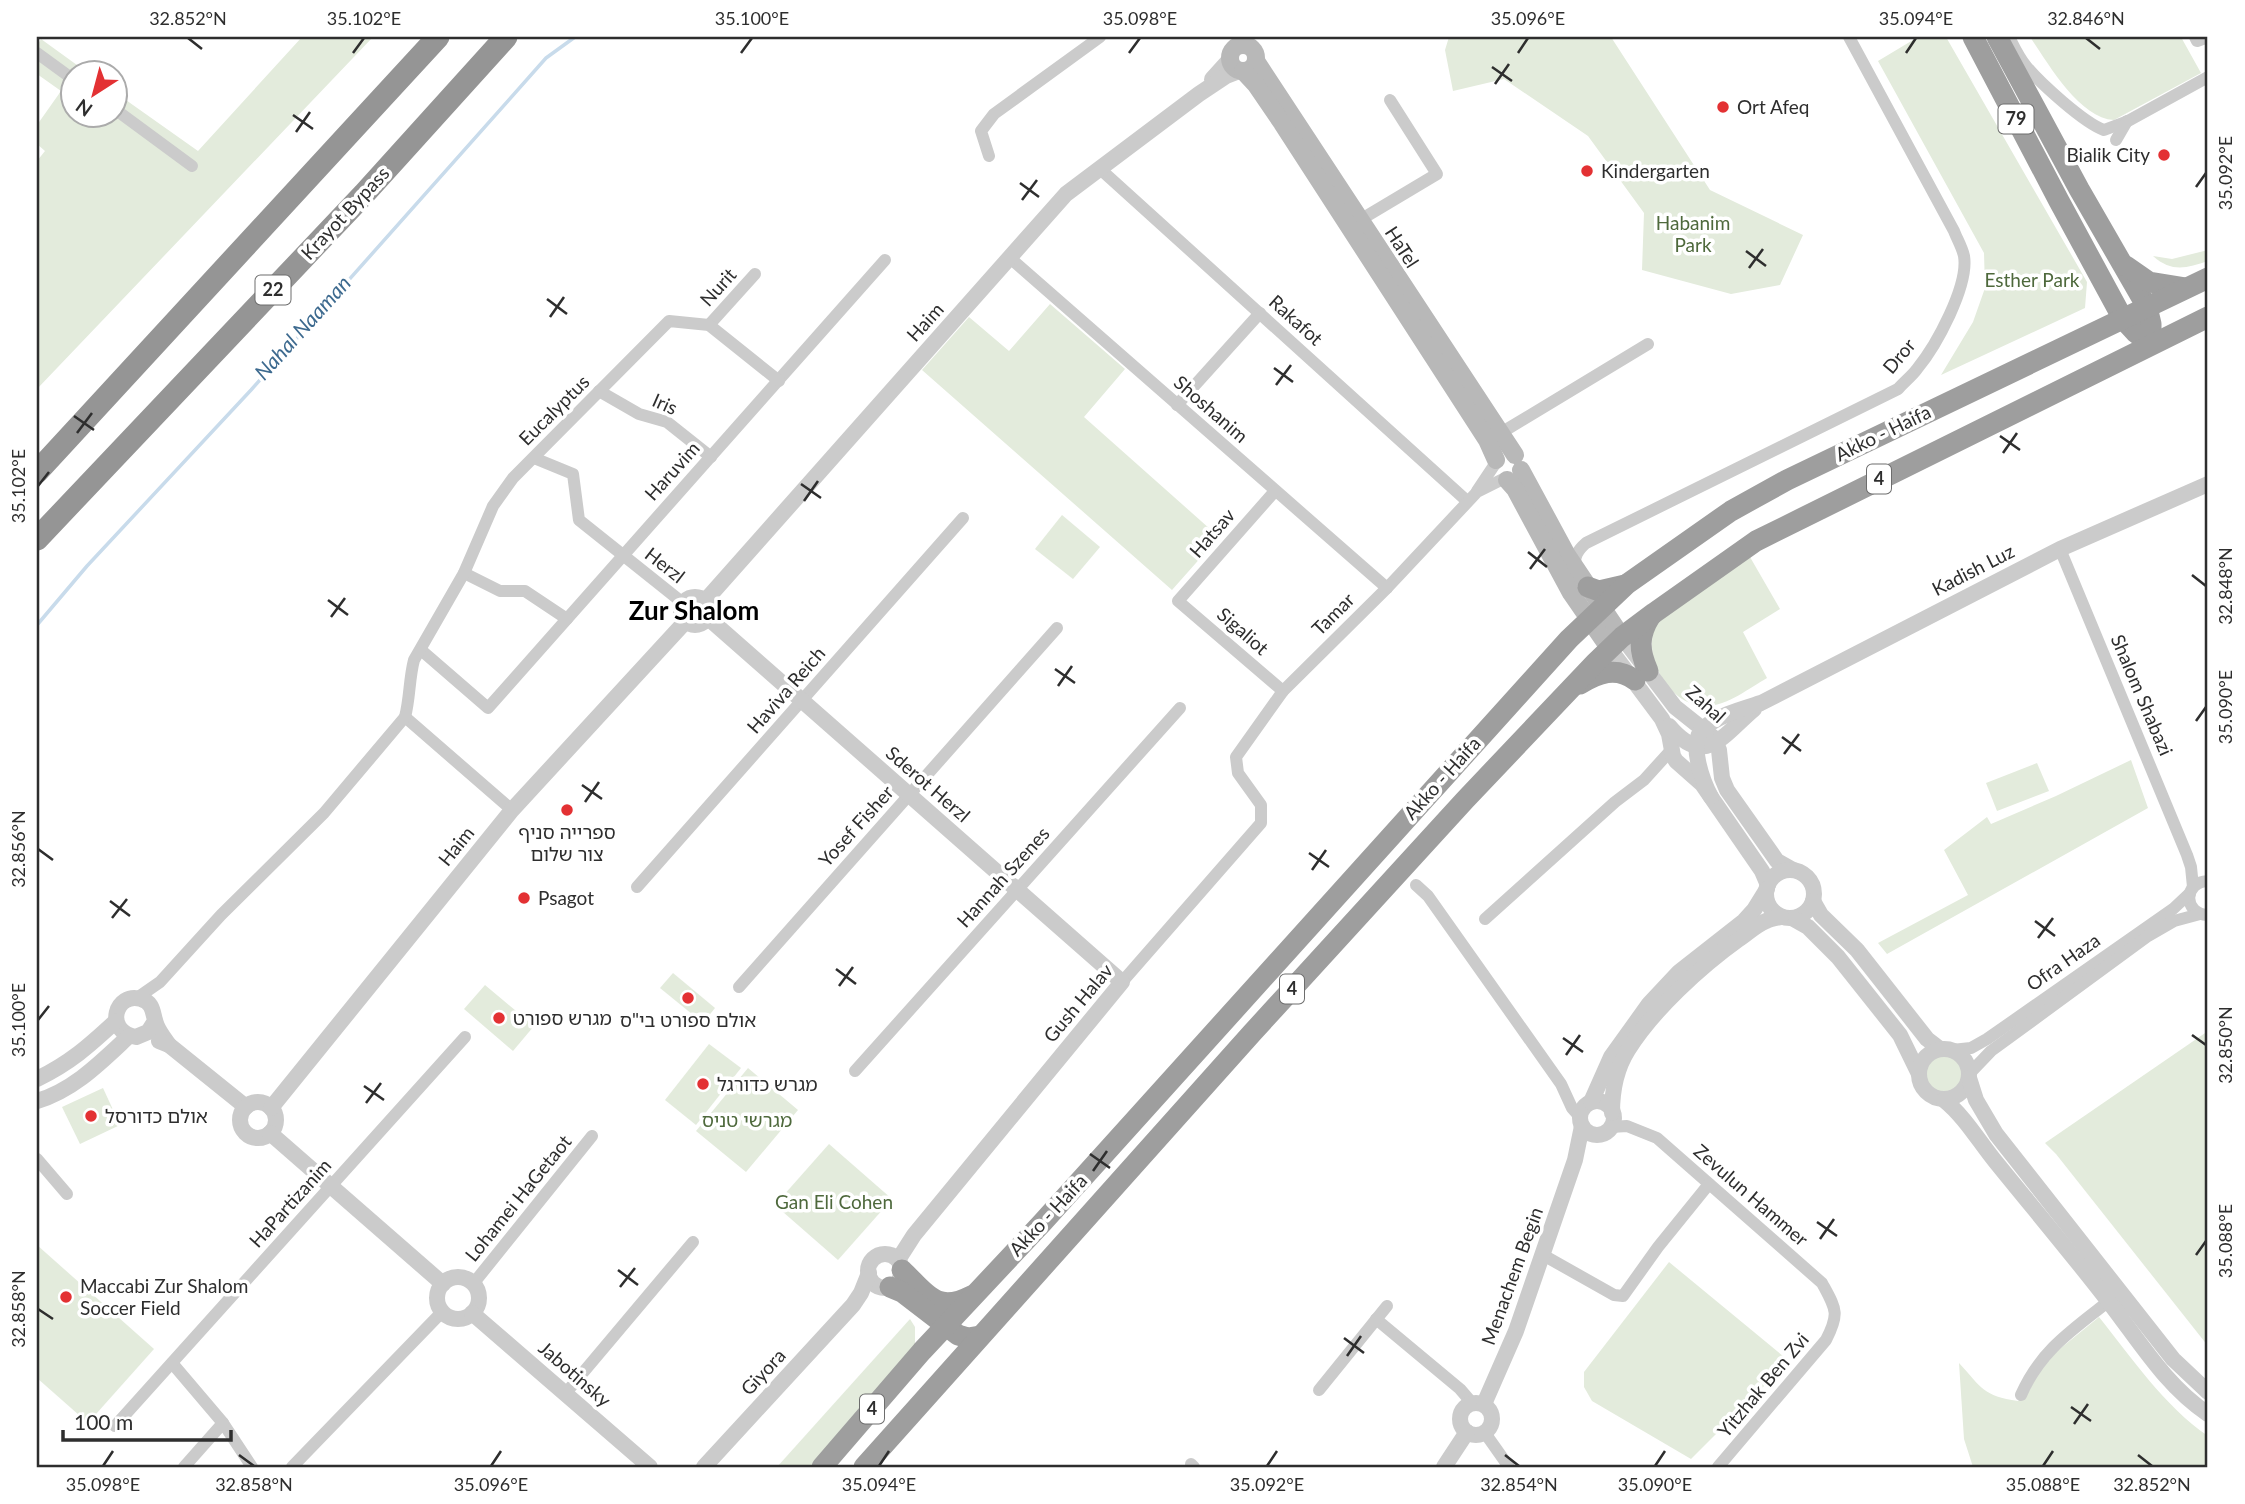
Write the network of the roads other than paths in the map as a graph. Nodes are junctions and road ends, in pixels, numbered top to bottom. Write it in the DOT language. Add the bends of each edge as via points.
graph roads {
  1 [pos="438,37"];
  2 [pos="506,37"];
  3 [pos="1100,37"];
  4 [pos="1222,37"];
  5 [pos="1849,37"];
  6 [pos="1973,37"];
  7 [pos="2194,37"];
  8 [pos="2208,37"];
  9 [pos="2003,40"];
  10 [pos="37,53"];
  11 [pos="1241,57"];
  12 [pos="60,70"];
  13 [pos="2208,77"];
  14 [pos="1390,100"];
  15 [pos="130,120"];
  16 [pos="2127,121"];
  17 [pos="2116,140"];
  18 [pos="989,156"];
  19 [pos="192,166"];
  20 [pos="1099,168"];
  21 [pos="1339,212"];
  22 [pos="1360,220"];
  23 [pos="2115,253"];
  24 [pos="1010,258"];
  25 [pos="886,260"];
  26 [pos="755,274"];
  27 [pos="2208,278"];
  28 [pos="2106,286"];
  29 [pos="2188,288"];
  30 [pos="2147,307"];
  31 [pos="1260,313"];
  32 [pos="2208,317"];
  33 [pos="2123,319"];
  34 [pos="709,325"];
  35 [pos="2080,340"];
  36 [pos="1648,344"];
  37 [pos="2151,344"];
  38 [pos="779,381"];
  39 [pos="599,391"];
  40 [pos="1177,405"];
  41 [pos="1499,434"];
  42 [pos="711,457"];
  43 [pos="534,458"];
  44 [pos="1506,468"];
  45 [pos="37,472"];
  46 [pos="2208,484"];
  47 [pos="1275,491"];
  48 [pos="1472,496"];
  49 [pos="963,518"];
  50 [pos="1556,536"];
  51 [pos="37,539"];
  52 [pos="1586,543"];
  53 [pos="2060,549"];
  54 [pos="623,556"];
  55 [pos="1576,569"];
  56 [pos="464,573"];
  57 [pos="1627,584"];
  58 [pos="1588,587"];
  59 [pos="1387,588"];
  60 [pos="1178,601"];
  61 [pos="683,603"];
  62 [pos="706,609"];
  63 [pos="1594,613"];
  64 [pos="1654,613"];
  65 [pos="567,619"];
  66 [pos="686,621"];
  67 [pos="1057,628"];
  68 [pos="1615,643"];
  69 [pos="421,650"];
  70 [pos="1642,676"];
  71 [pos="1283,691"];
  72 [pos="1561,698"];
  73 [pos="802,701"];
  74 [pos="1761,703"];
  75 [pos="1180,708"];
  76 [pos="1658,713"];
  77 [pos="405,717"];
  78 [pos="1702,728"];
  79 [pos="1717,743"];
  80 [pos="1697,747"];
  81 [pos="1672,748"];
  82 [pos="1684,768"];
  83 [pos="1238,773"];
  84 [pos="1644,780"];
  85 [pos="909,795"];
  86 [pos="1711,797"];
  87 [pos="512,810"];
  88 [pos="2187,855"];
  89 [pos="1793,870"];
  90 [pos="2208,881"];
  91 [pos="1416,885"];
  92 [pos="637,887"];
  93 [pos="1767,887"];
  94 [pos="1017,890"];
  95 [pos="2191,890"];
  96 [pos="1813,901"];
  97 [pos="2204,915"];
  98 [pos="1787,917"];
  99 [pos="1485,919"];
  100 [pos="160,982"];
  101 [pos="1122,982"];
  102 [pos="739,987"];
  103 [pos="137,998"];
  104 [pos="154,1014"];
  105 [pos="116,1021"];
  106 [pos="136,1036"];
  107 [pos="465,1037"];
  108 [pos="169,1045"];
  109 [pos="1946,1050"];
  110 [pos="855,1071"];
  111 [pos="1919,1074"];
  112 [pos="1969,1076"];
  113 [pos="37,1079"];
  114 [pos="1944,1100"];
  115 [pos="37,1101"];
  116 [pos="246,1107"];
  117 [pos="271,1108"];
  118 [pos="1585,1113"];
  119 [pos="1608,1125"];
  120 [pos="270,1133"];
  121 [pos="592,1136"];
  122 [pos="37,1159"];
  123 [pos="1575,1160"];
  124 [pos="1709,1184"];
  125 [pos="331,1186"];
  126 [pos="66,1194"];
  127 [pos="693,1242"];
  128 [pos="1542,1255"];
  129 [pos="888,1272"];
  130 [pos="443,1284"];
  131 [pos="473,1284"];
  132 [pos="978,1290"];
  133 [pos="914,1301"];
  134 [pos="2109,1301"];
  135 [pos="1387,1306"];
  136 [pos="442,1312"];
  137 [pos="472,1313"];
  138 [pos="1376,1319"];
  139 [pos="1834,1324"];
  140 [pos="946,1326"];
  141 [pos="980,1336"];
  142 [pos="922,1351"];
  143 [pos="172,1363"];
  144 [pos="1319,1390"];
  145 [pos="2208,1392"];
  146 [pos="565,1394"];
  147 [pos="2021,1395"];
  148 [pos="1478,1403"];
  149 [pos="2206,1413"];
  150 [pos="223,1423"];
  151 [pos="115,1426"];
  152 [pos="1467,1433"];
  153 [pos="1485,1433"];
  154 [pos="184,1467"];
  155 [pos="252,1467"];
  156 [pos="292,1467"];
  157 [pos="650,1467"];
  158 [pos="704,1467"];
  159 [pos="822,1467"];
  160 [pos="864,1467"];
  161 [pos="1444,1467"];
  162 [pos="1509,1467"];
  163 [pos="1718,1467"];
  1 -- 45 [label="highway, 22"];
  2 -- 51 [label="highway, Krayot Bypass / 22" via="365,194"];
  3 -- 18 [label="street" via="994,114 981,131"];
  4 -- 11 [label="main road, HaTel"];
  5 -- 52 [label="street, Dror" via="1964,255 1955,302 1936,339 1898,388"];
  6 -- 28 [label="highway, 79"];
  7 -- 8 [label="street" via="2197,41"];
  9 -- 16 [label="street" via="2029,70 2092,124 2104,130"];
  9 -- 23 [label="highway, 79"];
  10 -- 12 [label="street"];
  11 -- 20 [label="street, Haim"];
  11 -- 21 [label="main road, HaTel"];
  11 -- 22 [label="main road, HaTel"];
  13 -- 16 [label="street"];
  14 -- 22 [label="street" via="1437,174"];
  15 -- 19 [label="street"];
  16 -- 17 [label="street"];
  20 -- 24 [label="street, Haim" via="1066,194"];
  20 -- 31 [label="street, Rakafot"];
  21 -- 22 [label="street" via="1352,221"];
  21 -- 44 [label="main road, HaTel"];
  22 -- 41 [label="main road, HaTel"];
  23 -- 29 [label="highway" via="2144,280"];
  23 -- 30 [label="highway, 79"];
  24 -- 40 [label="street, Shoshanim"];
  24 -- 62 [label="street, Haim"];
  25 -- 38 [label="street, Haruvim"];
  26 -- 34 [label="street, Nurit"];
  27 -- 29 [label="highway, Akko - Haifa / 4"];
  28 -- 33 [label="highway, 79"];
  28 -- 35 [label="highway" via="2107,309"];
  29 -- 30 [label="highway, Akko - Haifa / 4"];
  30 -- 33 [label="highway, Akko - Haifa / 4"];
  30 -- 37 [label="highway, 79"];
  31 -- 40 [label="street"];
  31 -- 48 [label="street, Rakafot"];
  32 -- 37 [label="highway, Akko - Haifa / 4"];
  33 -- 35 [label="highway, Akko - Haifa / 4"];
  33 -- 37 [label="highway, 79"];
  34 -- 38 [label="street"];
  34 -- 39 [label="street, Eucalyptus" via="669,321"];
  35 -- 57 [label="highway, Akko - Haifa / 4" via="1757,495"];
  36 -- 41 [label="street"];
  37 -- 64 [label="highway, Akko - Haifa / 4" via="1756,541"];
  38 -- 42 [label="street, Haruvim"];
  39 -- 42 [label="street, Iris" via="639,414 667,422"];
  39 -- 43 [label="street, Eucalyptus"];
  40 -- 47 [label="street, Shoshanim"];
  41 -- 44 [label="main road, HaTel"];
  42 -- 54 [label="street, Haruvim"];
  43 -- 54 [label="street, Herzl" via="573,474 579,520"];
  43 -- 56 [label="street, Eucalyptus" via="492,506"];
  44 -- 48 [label="street, Tamar"];
  44 -- 50 [label="main road, HaTel"];
  44 -- 63 [label="main road, HaTel"];
  46 -- 53 [label="street, Kadish Luz"];
  47 -- 59 [label="street, Shoshanim"];
  47 -- 60 [label="street, Hatsav"];
  48 -- 59 [label="street, Tamar"];
  49 -- 73 [label="street, Haviva Reich"];
  50 -- 52 [label="street"];
  50 -- 55 [label="main road, HaTel"];
  52 -- 55 [label="street" via="1575,556"];
  53 -- 74 [label="street, Kadish Luz"];
  53 -- 88 [label="street, Shalom Shabazi"];
  54 -- 61 [label="street, Herzl"];
  54 -- 65 [label="street, Haruvim"];
  55 -- 58 [label="main road, HaTel"];
  56 -- 65 [label="street" via="500,592 525,591"];
  56 -- 69 [label="street, Eucalyptus"];
  57 -- 58 [label="highway" via="1607,590"];
  57 -- 63 [label="highway, Akko - Haifa / 4"];
  58 -- 63 [label="main road, HaTel"];
  59 -- 71 [label="street, Tamar"];
  60 -- 71 [label="street, Sigaliot"];
  61 -- 62 [label="street" via="696,597"];
  61 -- 66 [label="street"];
  62 -- 66 [label="street" via="699,624"];
  62 -- 73 [label="street, Sderot Herzl"];
  63 -- 68 [label="main road, Zahal"];
  63 -- 132 [label="highway, Akko - Haifa / 4"];
  64 -- 68 [label="highway, Akko - Haifa / 4"];
  64 -- 70 [label="highway" via="1640,639"];
  65 -- 69 [label="street, Haruvim" via="488,708"];
  66 -- 87 [label="street, Haim"];
  67 -- 85 [label="street, Yosef Fisher"];
  68 -- 70 [label="street, Zahal"];
  68 -- 72 [label="highway, Akko - Haifa / 4"];
  69 -- 77 [label="street, Eucalyptus" via="414,660"];
  70 -- 72 [label="highway" via="1600,673"];
  70 -- 76 [label="street, Zahal"];
  70 -- 78 [label="street, Zahal"];
  71 -- 83 [label="street, Tamar" via="1236,757"];
  72 -- 141 [label="highway, Akko - Haifa / 4"];
  73 -- 85 [label="street, Sderot Herzl"];
  73 -- 92 [label="street, Haviva Reich"];
  74 -- 78 [label="street, Kadish Luz"];
  74 -- 79 [label="street, Kadish Luz"];
  75 -- 94 [label="street, Hannah Szenes"];
  76 -- 80 [label="street" via="1682,740"];
  76 -- 81 [label="street, Zahal"];
  77 -- 87 [label="street"];
  77 -- 100 [label="street" via="324,813"];
  78 -- 79 [label="street, Zahal"];
  78 -- 80 [label="street"];
  79 -- 80 [label="street"];
  79 -- 89 [label="street, Zahal" via="1727,790 1777,861"];
  80 -- 86 [label="street"];
  81 -- 82 [label="street, Zahal"];
  81 -- 84 [label="street"];
  82 -- 84 [label="street"];
  82 -- 86 [label="street, Zahal"];
  83 -- 101 [label="street, Gush Halav" via="1261,805 1261,823"];
  84 -- 99 [label="street"];
  85 -- 94 [label="street, Sderot Herzl"];
  85 -- 102 [label="street, Yosef Fisher"];
  86 -- 93 [label="street, Zahal" via="1762,871"];
  87 -- 117 [label="street, Haim"];
  88 -- 90 [label="street, Shalom Shabazi"];
  88 -- 95 [label="street, Shalom Shabazi"];
  89 -- 93 [label="street" via="1775,875"];
  89 -- 96 [label="street" via="1810,881"];
  90 -- 95 [label="street, Ofra Haza"];
  91 -- 118 [label="street" via="1428,895"];
  93 -- 98 [label="street" via="1771,908"];
  93 -- 118 [label="street, Menachem Begin" via="1744,920 1679,972 1649,1004 1611,1057"];
  94 -- 101 [label="street, Sderot Herzl"];
  94 -- 110 [label="street, Hannah Szenes"];
  95 -- 97 [label="street, Shalom Shabazi" via="2190,905"];
  95 -- 109 [label="street, Ofra Haza" via="2173,909 1987,1039 1971,1048"];
  96 -- 98 [label="street" via="1808,911"];
  96 -- 109 [label="street" via="1932,1045"];
  97 -- 112 [label="street, Ofra Haza" via="2174,921 2148,936 1991,1051"];
  98 -- 111 [label="street" via="1808,927 1838,957 1900,1035"];
  98 -- 119 [label="street" via="1766,920 1727,947 1653,1019 1627,1051 1616,1077"];
  100 -- 103 [label="street"];
  100 -- 104 [label="street"];
  101 -- 129 [label="street, Gush Halav"];
  103 -- 104 [label="street"];
  103 -- 105 [label="street" via="123,1002"];
  104 -- 106 [label="street" via="148,1032"];
  104 -- 108 [label="street"];
  105 -- 106 [label="street" via="123,1032"];
  105 -- 113 [label="street" via="63,1066"];
  106 -- 108 [label="street"];
  106 -- 115 [label="street" via="82,1079"];
  107 -- 125 [label="street, HaPartizanim"];
  108 -- 116 [label="street"];
  109 -- 111 [label="street" via="1929,1054"];
  109 -- 112 [label="street" via="1965,1060"];
  111 -- 114 [label="street" via="1926,1092"];
  112 -- 114 [label="street" via="1962,1092"];
  112 -- 145 [label="street" via="1976,1101 1996,1134 2173,1359"];
  114 -- 134 [label="street" via="1961,1115"];
  116 -- 117 [label="street" via="259,1102"];
  116 -- 120 [label="street" via="240,1124 247,1134 259,1138"];
  117 -- 120 [label="street" via="275,1121"];
  118 -- 119 [label="street" via="1590,1134"];
  118 -- 119 [label="street" via="1603,1102 1608,1105"];
  118 -- 123 [label="street, Menachem Begin"];
  119 -- 123 [label="street, Menachem Begin"];
  119 -- 124 [label="street, Zevulun Hammer" via="1627,1126 1657,1138"];
  120 -- 125 [label="street"];
  121 -- 131 [label="street, Lohamei HaGetaot"];
  122 -- 126 [label="street"];
  123 -- 128 [label="street, Menachem Begin"];
  124 -- 128 [label="street" via="1623,1296"];
  124 -- 139 [label="street, Zevulun Hammer" via="1822,1283 1832,1302"];
  125 -- 130 [label="street"];
  125 -- 143 [label="street, HaPartizanim"];
  127 -- 146 [label="street"];
  128 -- 148 [label="street, Menachem Begin" via="1516,1331"];
  129 -- 132 [label="highway" via="943,1303 958,1302"];
  129 -- 133 [label="highway"];
  129 -- 158 [label="street, Giyora"];
  130 -- 131 [label="street" via="461,1278"];
  130 -- 136 [label="street" via="437,1298"];
  131 -- 137 [label="street" via="479,1299"];
  132 -- 140 [label="highway, Akko - Haifa / 4"];
  133 -- 140 [label="highway"];
  133 -- 142 [label="highway" via="926,1321"];
  134 -- 147 [label="street" via="2048,1350"];
  134 -- 149 [label="street" via="2160,1370"];
  135 -- 138 [label="street"];
  136 -- 137 [label="street" via="453,1319"];
  136 -- 156 [label="street"];
  137 -- 146 [label="street, Jabotinsky"];
  138 -- 144 [label="street"];
  138 -- 148 [label="street"];
  139 -- 163 [label="street, Yitzhak Ben Zvi" via="1813,1358"];
  140 -- 141 [label="highway" via="963,1337"];
  140 -- 142 [label="highway, Akko - Haifa / 4"];
  141 -- 160 [label="highway, Akko - Haifa / 4"];
  142 -- 159 [label="highway, Akko - Haifa / 4"];
  143 -- 150 [label="street"];
  143 -- 151 [label="street, HaPartizanim"];
  146 -- 157 [label="street, Jabotinsky"];
  148 -- 152 [label="street" via="1465,1406 1460,1416"];
  148 -- 153 [label="street" via="1490,1409 1493,1420"];
  150 -- 154 [label="street"];
  150 -- 155 [label="street"];
  152 -- 153 [label="street"];
  152 -- 161 [label="street"];
  153 -- 162 [label="street"];
}
